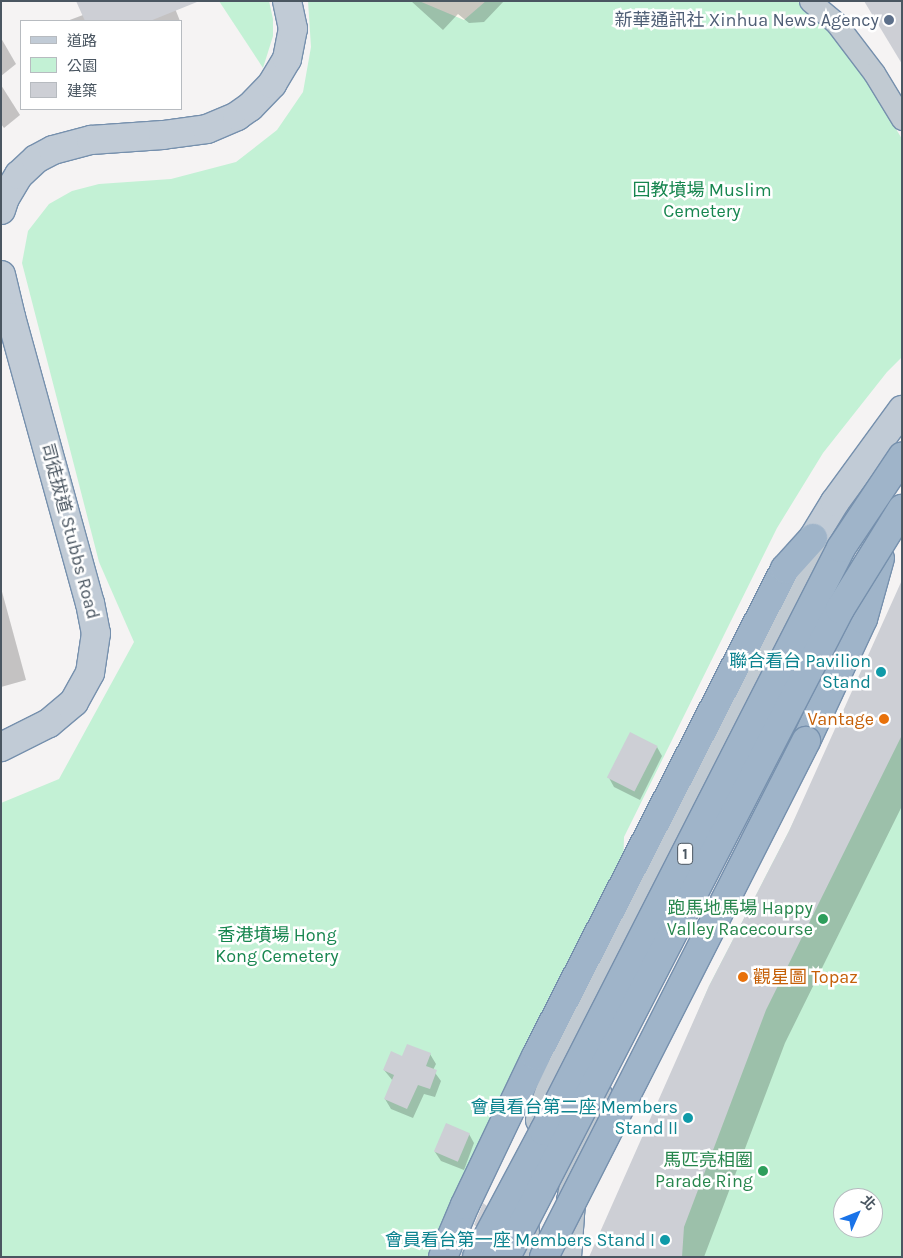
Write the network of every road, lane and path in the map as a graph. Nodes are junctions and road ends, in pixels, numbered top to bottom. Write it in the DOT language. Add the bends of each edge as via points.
graph roads {
  1 [pos="287,1"];
  2 [pos="810,1"];
  3 [pos="902,119"];
  4 [pos="1,210"];
  5 [pos="1,275"];
  6 [pos="902,410"];
  7 [pos="902,457"];
  8 [pos="902,509"];
  9 [pos="902,527"];
  10 [pos="814,538"];
  11 [pos="880,558"];
  12 [pos="1,747"];
  13 [pos="442,1257"];
  14 [pos="477,1257"];
  15 [pos="506,1257"];
  16 [pos="527,1257"];
  17 [pos="544,1257"];
  18 [pos="567,1257"];
  1 -- 4 [label="main road" via="293,29 287,59 272,84 250,107 207,128 92,140 53,150 19,174"];
  2 -- 3 [label="street" via="836,23 874,73"];
  5 -- 12 [label="main road, 司徒拔道 Stubbs Road" via="96,633 90,673 74,702 49,723"];
  6 -- 10 [label="main road" via="850,480"];
  7 -- 14 [label="highway, 1, bridge" via="841,548 540,1140"];
  8 -- 15 [label="highway, 1, bridge" via="840,609"];
  9 -- 11 [label="main road"];
  10 -- 13 [label="highway" via="786,569 532,1064"];
  10 -- 16 [label="street" via="803,578 557,1070 528,1155 523,1213"];
  11 -- 17 [label="highway, bridge" via="863,619 806,741"];
  11 -- 18 [label="street" via="844,609 619,1044 596,1100 578,1165 571,1201"];
}
